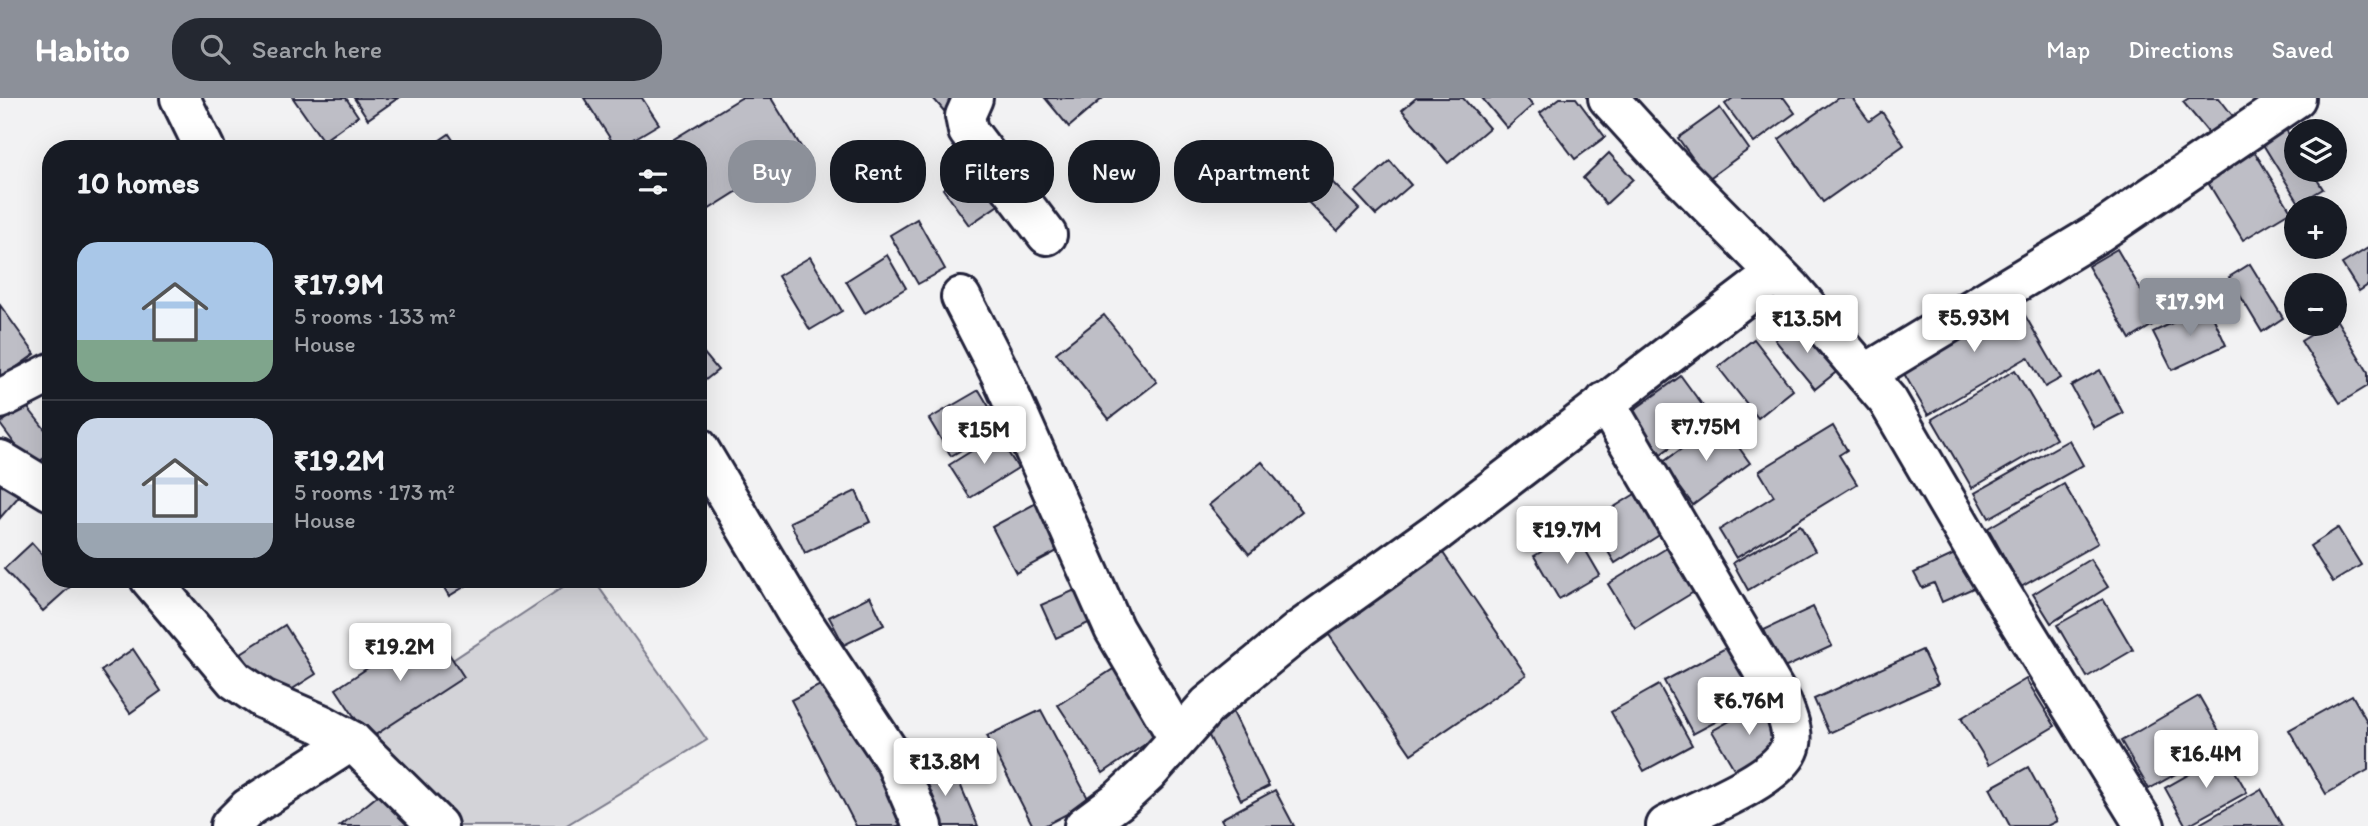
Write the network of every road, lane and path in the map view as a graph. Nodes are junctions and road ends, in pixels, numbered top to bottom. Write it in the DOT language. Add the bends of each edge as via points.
graph roads {
  1 [pos="973,98"];
  2 [pos="1608,98"];
  3 [pos="2296,98"];
  4 [pos="183,100"];
  5 [pos="201,140"];
  6 [pos="1047,235"];
  7 [pos="1776,273"];
  8 [pos="961,297"];
  9 [pos="1864,374"];
  10 [pos="42,378"];
  11 [pos="0,400"];
  12 [pos="1605,402"];
  13 [pos="0,460"];
  14 [pos="707,462"];
  15 [pos="42,486"];
  16 [pos="158,588"];
  17 [pos="1177,736"];
  18 [pos="352,741"];
  19 [pos="230,826"];
  20 [pos="438,826"];
  21 [pos="923,826"];
  22 [pos="1084,826"];
  23 [pos="1666,826"];
  24 [pos="2145,826"];
  1 -- 6 [label="street" via="965,116 968,131"];
  2 -- 7 [label="street"];
  3 -- 9 [label="street" via="2098,233"];
  4 -- 5 [label="street"];
  7 -- 9 [label="street"];
  7 -- 12 [label="street"];
  8 -- 17 [label="street" via="1000,373 1114,629"];
  9 -- 24 [label="street" via="1888,401"];
  10 -- 11 [label="street"];
  12 -- 17 [label="street" via="1301,629"];
  12 -- 23 [label="street" via="1782,703 1791,730 1790,749 1775,768"];
  13 -- 15 [label="street"];
  14 -- 21 [label="street" via="796,612 895,761"];
  16 -- 18 [label="street" via="235,680 263,699"];
  17 -- 22 [label="street" via="1148,773"];
  18 -- 19 [label="street" via="248,807"];
  18 -- 20 [label="street"];
}
